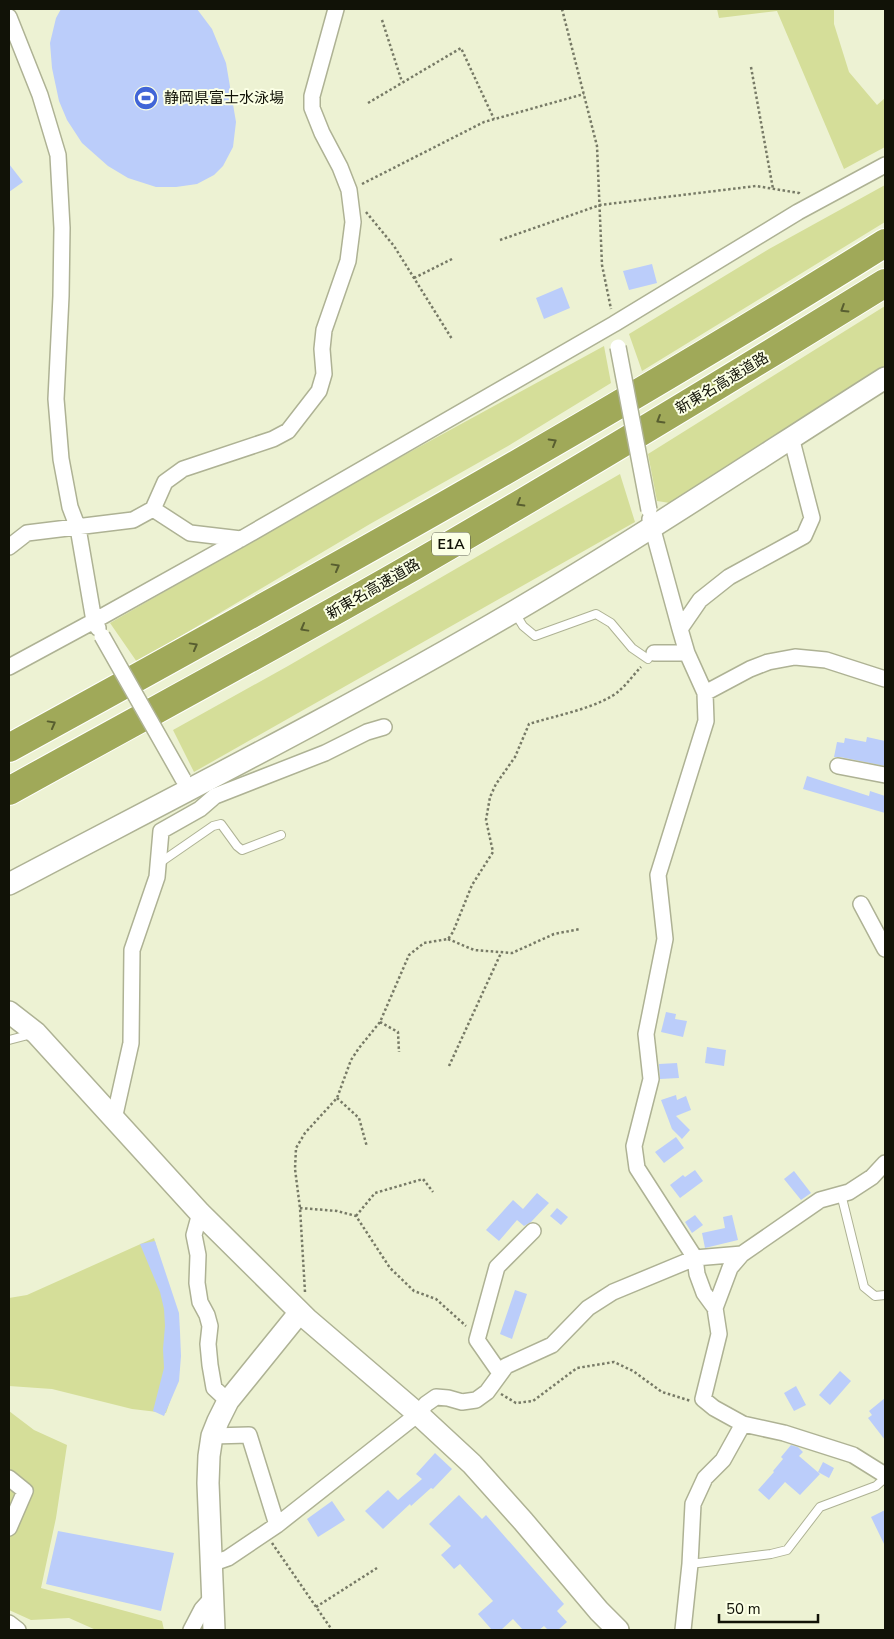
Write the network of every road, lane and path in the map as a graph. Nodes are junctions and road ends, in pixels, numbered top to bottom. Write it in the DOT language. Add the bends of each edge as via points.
graph roads {
  1 [pos="336,9"];
  2 [pos="562,9"];
  3 [pos="9,17"];
  4 [pos="382,20"];
  5 [pos="751,67"];
  6 [pos="402,82"];
  7 [pos="584,94"];
  8 [pos="368,103"];
  9 [pos="494,119"];
  10 [pos="885,165"];
  11 [pos="773,189"];
  12 [pos="350,190"];
  13 [pos="600,205"];
  14 [pos="808,207"];
  15 [pos="351,208"];
  16 [pos="500,240"];
  17 [pos="885,243"];
  18 [pos="454,258"];
  19 [pos="414,278"];
  20 [pos="885,283"];
  21 [pos="614,324"];
  22 [pos="452,340"];
  23 [pos="885,378"];
  24 [pos="791,437"];
  25 [pos="153,509"];
  26 [pos="650,519"];
  27 [pos="78,528"];
  28 [pos="241,539"];
  29 [pos="9,547"];
  30 [pos="514,612"];
  31 [pos="94,622"];
  32 [pos="680,629"];
  33 [pos="687,653"];
  34 [pos="651,656"];
  35 [pos="9,667"];
  36 [pos="885,679"];
  37 [pos="705,694"];
  38 [pos="384,727"];
  39 [pos="9,748"];
  40 [pos="838,766"];
  41 [pos="885,775"];
  42 [pos="186,784"];
  43 [pos="9,791"];
  44 [pos="200,809"];
  45 [pos="281,835"];
  46 [pos="158,864"];
  47 [pos="9,884"];
  48 [pos="861,904"];
  49 [pos="580,929"];
  50 [pos="448,939"];
  51 [pos="885,949"];
  52 [pos="501,952"];
  53 [pos="9,1012"];
  54 [pos="380,1022"];
  55 [pos="36,1033"];
  56 [pos="9,1040"];
  57 [pos="399,1052"];
  58 [pos="449,1066"];
  59 [pos="337,1098"];
  60 [pos="114,1119"];
  61 [pos="367,1147"];
  62 [pos="885,1163"];
  63 [pos="433,1192"];
  64 [pos="841,1194"];
  65 [pos="300,1208"];
  66 [pos="200,1213"];
  67 [pos="356,1216"];
  68 [pos="532,1230"];
  69 [pos="742,1254"];
  70 [pos="695,1258"];
  71 [pos="885,1295"];
  72 [pos="715,1308"];
  73 [pos="303,1315"];
  74 [pos="479,1332"];
  75 [pos="496,1380"];
  76 [pos="228,1401"];
  77 [pos="714,1408"];
  78 [pos="418,1414"];
  79 [pos="743,1424"];
  80 [pos="212,1436"];
  81 [pos="885,1476"];
  82 [pos="9,1478"];
  83 [pos="9,1528"];
  84 [pos="271,1528"];
  85 [pos="211,1564"];
  86 [pos="690,1564"];
  87 [pos="377,1568"];
  88 [pos="212,1598"];
  89 [pos="316,1607"];
  90 [pos="9,1623"];
  91 [pos="18,1630"];
  92 [pos="190,1630"];
  93 [pos="214,1630"];
  94 [pos="332,1630"];
  95 [pos="618,1630"];
  96 [pos="683,1630"];
  1 -- 12 [label="street" via="312,96 312,108"];
  2 -- 7 [label="path"];
  3 -- 27 [label="street" via="40,95 58,156 62,296 56,399 61,459 70,507"];
  4 -- 6 [label="path"];
  5 -- 11 [label="path"];
  6 -- 8 [label="path"];
  6 -- 9 [label="path" via="461,48"];
  7 -- 9 [label="path"];
  7 -- 13 [label="path" via="597,146"];
  9 -- 12 [label="path"];
  10 -- 14 [label="street"];
  11 -- 13 [label="path" via="756,186"];
  11 -- 14 [label="path" via="799,193"];
  12 -- 15 [label="street"];
  13 -- 16 [label="path"];
  13 -- 21 [label="path" via="602,265"];
  14 -- 21 [label="street"];
  15 -- 19 [label="path" via="364,210 394,246"];
  15 -- 25 [label="street" via="353,222 348,261 324,330 324,374 319,391 288,431 177,473 165,482"];
  39 -- 17 [label="highway, E1A, one-way" via="452,501 766,318"];
  18 -- 19 [label="path"];
  19 -- 22 [label="path"];
  20 -- 43 [label="highway, 新東名高速道路 / E1A, one-way" via="431,556"];
  21 -- 26 [label="street, bridge"];
  21 -- 28 [label="street"];
  23 -- 24 [label="street"];
  24 -- 26 [label="street"];
  24 -- 32 [label="street" via="812,518 804,536 729,577 700,600"];
  25 -- 27 [label="street" via="133,520"];
  25 -- 28 [label="street" via="190,533"];
  26 -- 30 [label="street"];
  26 -- 32 [label="street"];
  27 -- 29 [label="street" via="28,533"];
  27 -- 31 [label="street"];
  28 -- 31 [label="street"];
  30 -- 34 [label="lane" via="535,636 596,614 611,623 632,648"];
  30 -- 42 [label="street" via="358,699"];
  31 -- 35 [label="street"];
  31 -- 42 [label="street, bridge"];
  32 -- 33 [label="street"];
  33 -- 34 [label="street"];
  33 -- 37 [label="street"];
  34 -- 50 [label="path" via="610,697 529,724 515,757 490,797 486,820 492,852 472,884"];
  36 -- 37 [label="street" via="826,660 795,657 750,669"];
  37 -- 70 [label="street" via="706,721 658,875 665,939 646,1034 651,1079 634,1146 641,1176"];
  38 -- 44 [label="street" via="215,796"];
  40 -- 41 [label="street"];
  42 -- 44 [label="street"];
  42 -- 47 [label="street"];
  44 -- 46 [label="street" via="161,830"];
  45 -- 46 [label="lane" via="242,850 221,824 213,826"];
  46 -- 60 [label="street" via="157,877 132,950 131,1043"];
  48 -- 51 [label="street"];
  49 -- 52 [label="path" via="554,934 512,954"];
  50 -- 52 [label="path" via="474,950"];
  50 -- 54 [label="path" via="424,943 409,955"];
  52 -- 58 [label="path"];
  53 -- 55 [label="street"];
  54 -- 57 [label="path" via="398,1032"];
  54 -- 59 [label="path" via="351,1060"];
  55 -- 56 [label="lane"];
  55 -- 60 [label="street"];
  59 -- 61 [label="path" via="359,1118"];
  59 -- 65 [label="path" via="305,1133 296,1148 294,1168"];
  60 -- 66 [label="street"];
  62 -- 64 [label="street" via="872,1177"];
  63 -- 67 [label="path" via="423,1179 375,1193"];
  64 -- 69 [label="street" via="820,1200"];
  64 -- 71 [label="lane" via="864,1287 876,1296"];
  65 -- 67 [label="path"];
  65 -- 73 [label="path"];
  66 -- 73 [label="street"];
  66 -- 76 [label="street" via="194,1235 198,1255 197,1282 200,1302 210,1326 208,1344 214,1388"];
  67 -- 74 [label="path" via="390,1268 414,1292 436,1299 463,1324"];
  68 -- 74 [label="street" via="497,1267"];
  69 -- 70 [label="street"];
  69 -- 72 [label="street" via="730,1268"];
  70 -- 72 [label="street" via="704,1293"];
  70 -- 75 [label="street" via="613,1292 588,1308 552,1345 506,1366"];
  72 -- 77 [label="street" via="719,1334 703,1399"];
  73 -- 76 [label="street"];
  73 -- 78 [label="street"];
  74 -- 75 [label="street" via="477,1340"];
  75 -- 77 [label="path" via="505,1398 516,1403 533,1401 577,1368 614,1362 633,1370 662,1392"];
  75 -- 78 [label="street" via="476,1400 462,1402 436,1397"];
  76 -- 80 [label="street"];
  77 -- 79 [label="street"];
  78 -- 84 [label="street"];
  78 -- 95 [label="street" via="472,1464"];
  79 -- 81 [label="street" via="853,1455"];
  79 -- 86 [label="street" via="723,1460 705,1478 693,1504"];
  80 -- 84 [label="street" via="249,1435"];
  80 -- 85 [label="street" via="208,1483"];
  81 -- 86 [label="lane" via="876,1486 820,1507 787,1550"];
  82 -- 83 [label="street" via="26,1491"];
  84 -- 85 [label="street" via="228,1558"];
  84 -- 89 [label="path"];
  85 -- 88 [label="street"];
  86 -- 96 [label="street"];
  87 -- 89 [label="path"];
  88 -- 92 [label="street"];
  88 -- 93 [label="street"];
  89 -- 94 [label="path"];
  90 -- 91 [label="street"];
}
